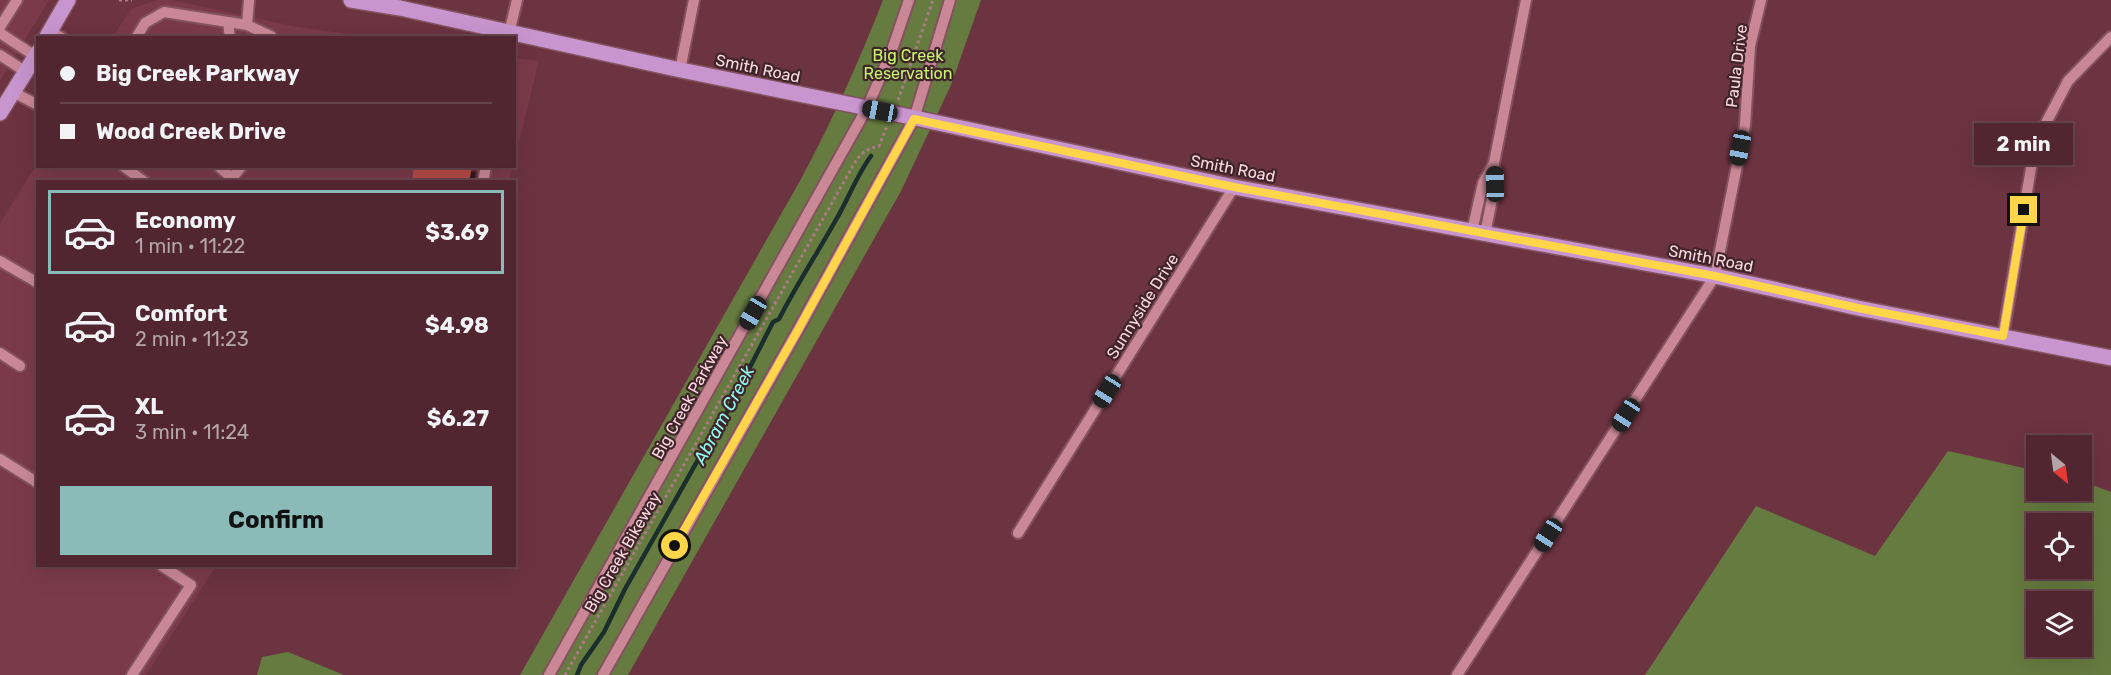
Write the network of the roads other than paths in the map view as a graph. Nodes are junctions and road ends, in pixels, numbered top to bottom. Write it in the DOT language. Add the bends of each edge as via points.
graph roads {
  1 [pos="17,0"];
  2 [pos="68,0"];
  3 [pos="249,0"];
  4 [pos="351,0"];
  5 [pos="517,0"];
  6 [pos="694,0"];
  7 [pos="909,0"];
  8 [pos="950,0"];
  9 [pos="1526,0"];
  10 [pos="1761,0"];
  11 [pos="401,4"];
  12 [pos="228,22"];
  13 [pos="247,25"];
  14 [pos="0,27"];
  15 [pos="0,33"];
  16 [pos="53,35"];
  17 [pos="137,36"];
  18 [pos="230,36"];
  19 [pos="271,36"];
  20 [pos="513,36"];
  21 [pos="516,37"];
  22 [pos="2111,37"];
  23 [pos="36,54"];
  24 [pos="0,55"];
  25 [pos="680,70"];
  26 [pos="26,72"];
  27 [pos="13,92"];
  28 [pos="36,104"];
  29 [pos="1,108"];
  30 [pos="867,108"];
  31 [pos="914,119"];
  32 [pos="126,168"];
  33 [pos="220,168"];
  34 [pos="142,180"];
  35 [pos="232,180"];
  36 [pos="1234,187"];
  37 [pos="1478,232"];
  38 [pos="0,261"];
  39 [pos="1715,276"];
  40 [pos="36,282"];
  41 [pos="2003,336"];
  42 [pos="0,352"];
  43 [pos="2111,358"];
  44 [pos="20,366"];
  45 [pos="0,459"];
  46 [pos="36,482"];
  47 [pos="1018,533"];
  48 [pos="164,567"];
  49 [pos="132,675"];
  50 [pos="549,675"];
  51 [pos="603,675"];
  52 [pos="1457,675"];
  1 -- 14 [label="street"];
  2 -- 16 [label="main road"];
  3 -- 13 [label="street"];
  4 -- 11 [label="main road, Smith Road"];
  5 -- 20 [label="street"];
  6 -- 25 [label="street"];
  7 -- 30 [label="street, Big Creek Parkway"];
  8 -- 31 [label="street"];
  9 -- 37 [label="street" via="1494,163 1495,184"];
  10 -- 39 [label="street, Paula Drive" via="1750,46 1745,125"];
  11 -- 20 [label="main road, Smith Road"];
  12 -- 13 [label="street"];
  12 -- 17 [label="street" via="164,12 146,23"];
  12 -- 18 [label="street"];
  13 -- 19 [label="street"];
  15 -- 23 [label="street"];
  21 -- 25 [label="main road, Smith Road"];
  22 -- 41 [label="street" via="2068,81 2035,144"];
  23 -- 26 [label="main road"];
  24 -- 26 [label="street"];
  25 -- 30 [label="main road, Smith Road"];
  26 -- 27 [label="main road"];
  27 -- 28 [label="street"];
  27 -- 29 [label="main road"];
  30 -- 31 [label="main road, Smith Road"];
  30 -- 50 [label="street, Big Creek Parkway"];
  31 -- 36 [label="main road, Smith Road"];
  31 -- 51 [label="street"];
  32 -- 34 [label="street"];
  33 -- 35 [label="street"];
  36 -- 37 [label="main road, Smith Road"];
  36 -- 47 [label="street, Sunnyside Drive"];
  37 -- 39 [label="main road, Smith Road"];
  38 -- 40 [label="street"];
  39 -- 41 [label="main road, Smith Road"];
  39 -- 52 [label="street"];
  41 -- 43 [label="main road, Smith Road"];
  42 -- 44 [label="street"];
  45 -- 46 [label="street"];
  48 -- 49 [label="street" via="191,585"];
}
